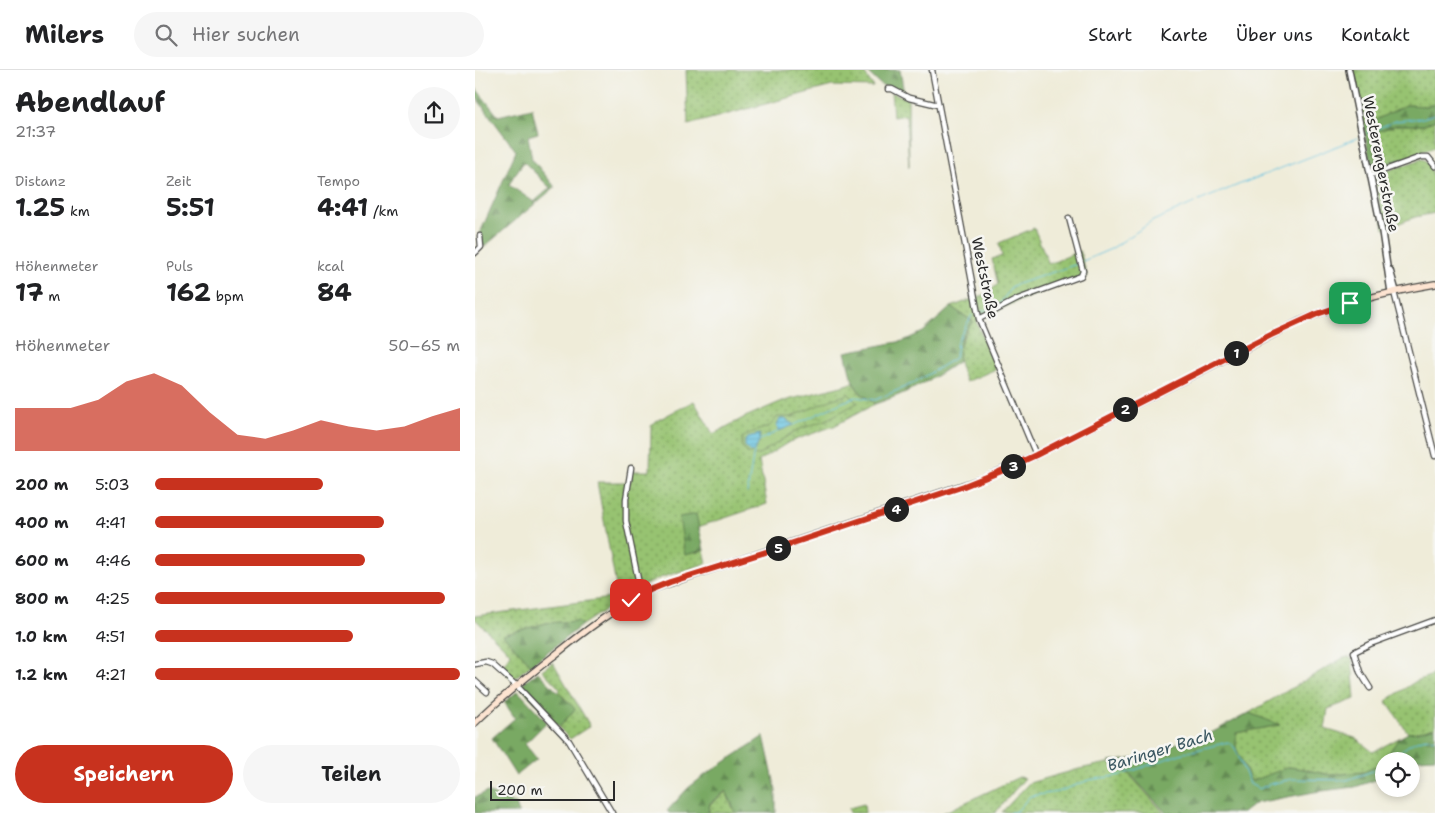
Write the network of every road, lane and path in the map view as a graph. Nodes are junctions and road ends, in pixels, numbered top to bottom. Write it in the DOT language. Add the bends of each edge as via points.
graph roads {
  1 [pos="932,70"];
  2 [pos="1349,70"];
  3 [pos="888,89"];
  4 [pos="938,105"];
  5 [pos="1435,166"];
  6 [pos="1371,175"];
  7 [pos="1069,218"];
  8 [pos="480,236"];
  9 [pos="475,253"];
  10 [pos="1435,284"];
  11 [pos="1394,292"];
  12 [pos="979,319"];
  13 [pos="1036,455"];
  14 [pos="1435,456"];
  15 [pos="631,468"];
  16 [pos="643,593"];
  17 [pos="1435,620"];
  18 [pos="475,664"];
  19 [pos="475,681"];
  20 [pos="515,686"];
  21 [pos="1370,688"];
  22 [pos="487,692"];
  23 [pos="475,723"];
  24 [pos="612,813"];
  1 -- 4 [label="street, Weststraße"];
  2 -- 6 [label="street, Westerengerstraße"];
  3 -- 4 [label="street"];
  4 -- 12 [label="street, Weststraße"];
  5 -- 6 [label="street" via="1428,157 1421,156"];
  6 -- 11 [label="street, Westerengerstraße"];
  7 -- 12 [label="street" via="1083,271 1081,276 1017,299"];
  8 -- 9 [label="street" via="481,247"];
  10 -- 11 [label="main road"];
  11 -- 13 [label="main road" via="1334,308 1298,322"];
  11 -- 14 [label="street, Westerengerstraße"];
  12 -- 13 [label="street, Weststraße"];
  13 -- 16 [label="main road" via="999,472 873,517"];
  15 -- 16 [label="street" via="626,521"];
  16 -- 20 [label="main road" via="601,620"];
  17 -- 21 [label="street" via="1354,652 1360,672"];
  18 -- 20 [label="street" via="490,663"];
  19 -- 22 [label="street"];
  20 -- 23 [label="main road"];
  20 -- 24 [label="street" via="569,742"];
}
